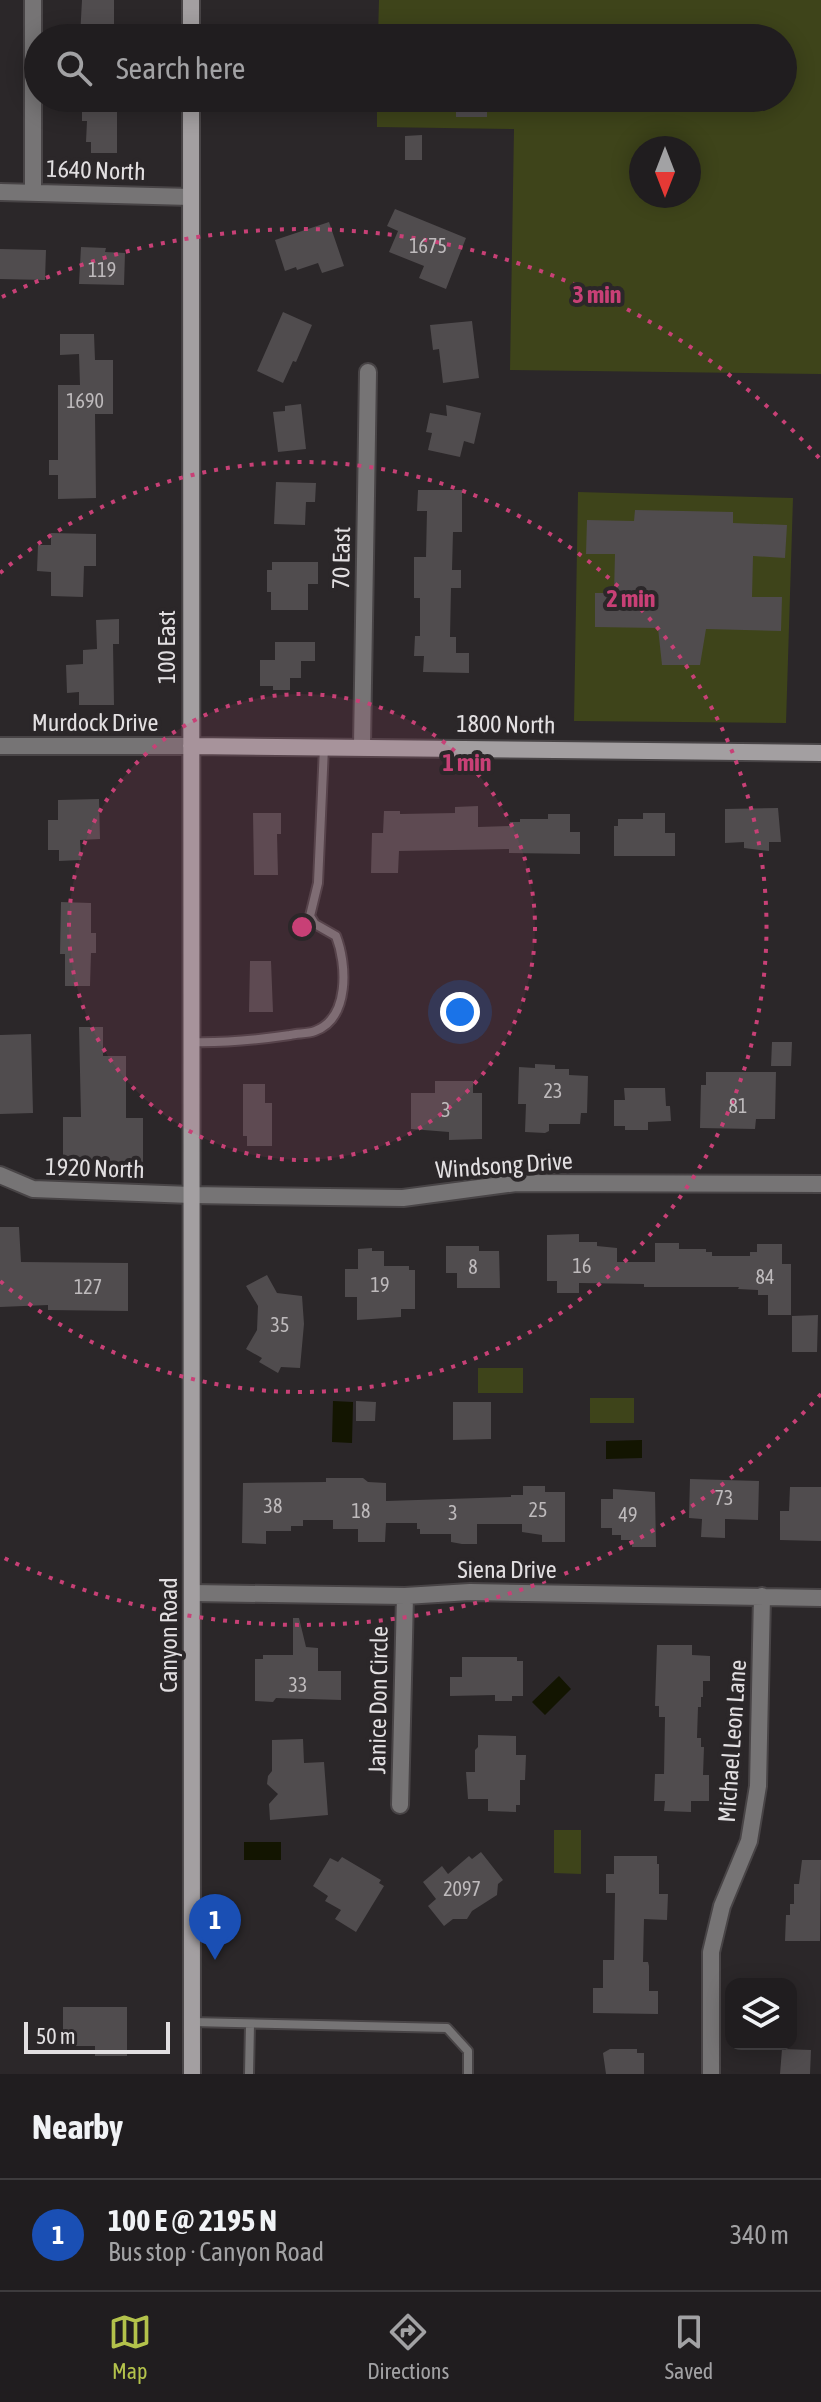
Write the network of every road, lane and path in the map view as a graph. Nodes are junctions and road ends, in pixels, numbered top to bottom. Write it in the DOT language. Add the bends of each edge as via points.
graph roads {
  1 [pos="33,0"];
  2 [pos="191,0"];
  3 [pos="33,24"];
  4 [pos="191,24"];
  5 [pos="33,112"];
  6 [pos="191,112"];
  7 [pos="0,192"];
  8 [pos="33,192"];
  9 [pos="191,197"];
  10 [pos="368,372"];
  11 [pos="0,746"];
  12 [pos="191,746"];
  13 [pos="324,746"];
  14 [pos="362,746"];
  15 [pos="821,753"];
  16 [pos="189,1042"];
  17 [pos="0,1175"];
  18 [pos="821,1184"];
  19 [pos="191,1195"];
  20 [pos="192,1593"];
  21 [pos="405,1596"];
  22 [pos="762,1596"];
  23 [pos="821,1598"];
  24 [pos="400,1805"];
  25 [pos="192,2022"];
  26 [pos="250,2024"];
  27 [pos="192,2074"];
  28 [pos="249,2074"];
  29 [pos="468,2074"];
  30 [pos="711,2074"];
  1 -- 3 [label="street"];
  2 -- 4 [label="main road"];
  5 -- 8 [label="street"];
  6 -- 9 [label="main road, 100 East"];
  7 -- 8 [label="street, 1640 North"];
  8 -- 9 [label="street, 1640 North"];
  9 -- 12 [label="main road, 100 East"];
  10 -- 14 [label="street, 70 East"];
  11 -- 12 [label="street, Murdock Drive"];
  12 -- 13 [label="main road, 1800 North"];
  12 -- 16 [label="main road, 100 East"];
  13 -- 14 [label="main road, 1800 North"];
  13 -- 16 [label="lane" via="318,883 310,916 336,936 340,947 339,1006 317,1031 226,1043"];
  14 -- 15 [label="main road, 1800 North"];
  16 -- 19 [label="main road, 100 East"];
  17 -- 19 [label="street, 1920 North" via="33,1189"];
  18 -- 19 [label="street, Windsong Drive" via="516,1183 403,1198"];
  19 -- 20 [label="main road, Canyon Road"];
  20 -- 21 [label="street, Siena Drive"];
  20 -- 25 [label="main road, Canyon Road"];
  21 -- 22 [label="street, Siena Drive"];
  21 -- 24 [label="street, Janice Don Circle"];
  22 -- 23 [label="street, Siena Drive"];
  22 -- 30 [label="street, Michael Leon Lane" via="758,1786 749,1841 722,1906 711,1952"];
  25 -- 26 [label="lane"];
  25 -- 27 [label="main road, Canyon Road"];
  26 -- 28 [label="lane"];
  26 -- 29 [label="lane" via="447,2028 468,2051"];
}
